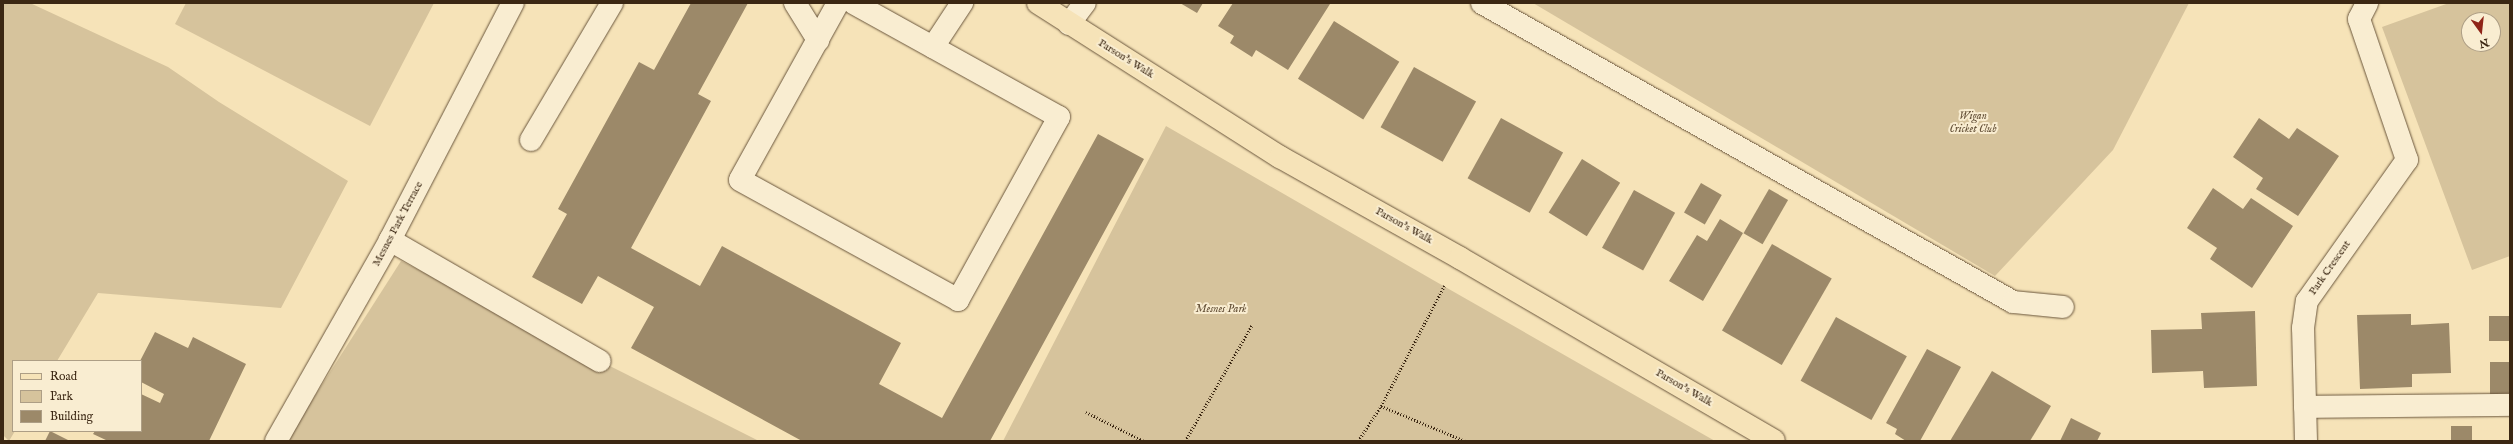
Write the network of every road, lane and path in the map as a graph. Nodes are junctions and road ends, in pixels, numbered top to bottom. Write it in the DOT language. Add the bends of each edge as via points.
graph roads {
  1 [pos="513,3"];
  2 [pos="612,3"];
  3 [pos="795,3"];
  4 [pos="838,3"];
  5 [pos="853,3"];
  6 [pos="962,3"];
  7 [pos="1038,3"];
  8 [pos="1085,3"];
  9 [pos="1482,3"];
  10 [pos="2367,3"];
  11 [pos="1069,24"];
  12 [pos="818,40"];
  13 [pos="933,47"];
  14 [pos="531,140"];
  15 [pos="390,240"];
  16 [pos="1460,258"];
  17 [pos="2063,307"];
  18 [pos="1252,325"];
  19 [pos="600,361"];
  20 [pos="2510,405"];
  21 [pos="1381,406"];
  22 [pos="2305,407"];
  23 [pos="1086,412"];
  24 [pos="276,441"];
  25 [pos="1144,441"];
  26 [pos="1186,441"];
  27 [pos="1358,441"];
  28 [pos="1465,441"];
  29 [pos="1774,441"];
  30 [pos="2306,441"];
  1 -- 15 [label="street, Mesnes Park Terrace"];
  2 -- 14 [label="street"];
  3 -- 12 [label="street"];
  4 -- 12 [label="street"];
  5 -- 13 [label="street"];
  6 -- 13 [label="street"];
  7 -- 11 [label="main road, Parson's Walk"];
  8 -- 11 [label="street"];
  9 -- 17 [label="street" via="2013,302"];
  10 -- 22 [label="street, Park Crescent" via="2359,20 2407,160 2307,301 2303,328"];
  11 -- 16 [label="main road, Parson's Walk" via="1280,157"];
  12 -- 13 [label="street" via="740,180 958,300 1059,117"];
  15 -- 19 [label="street"];
  15 -- 24 [label="street, Mesnes Park Terrace"];
  16 -- 21 [label="path"];
  16 -- 29 [label="main road, Parson's Walk"];
  18 -- 26 [label="path"];
  20 -- 22 [label="street"];
  21 -- 27 [label="path"];
  21 -- 28 [label="path"];
  22 -- 30 [label="street, Park Crescent"];
  23 -- 25 [label="path"];
}
